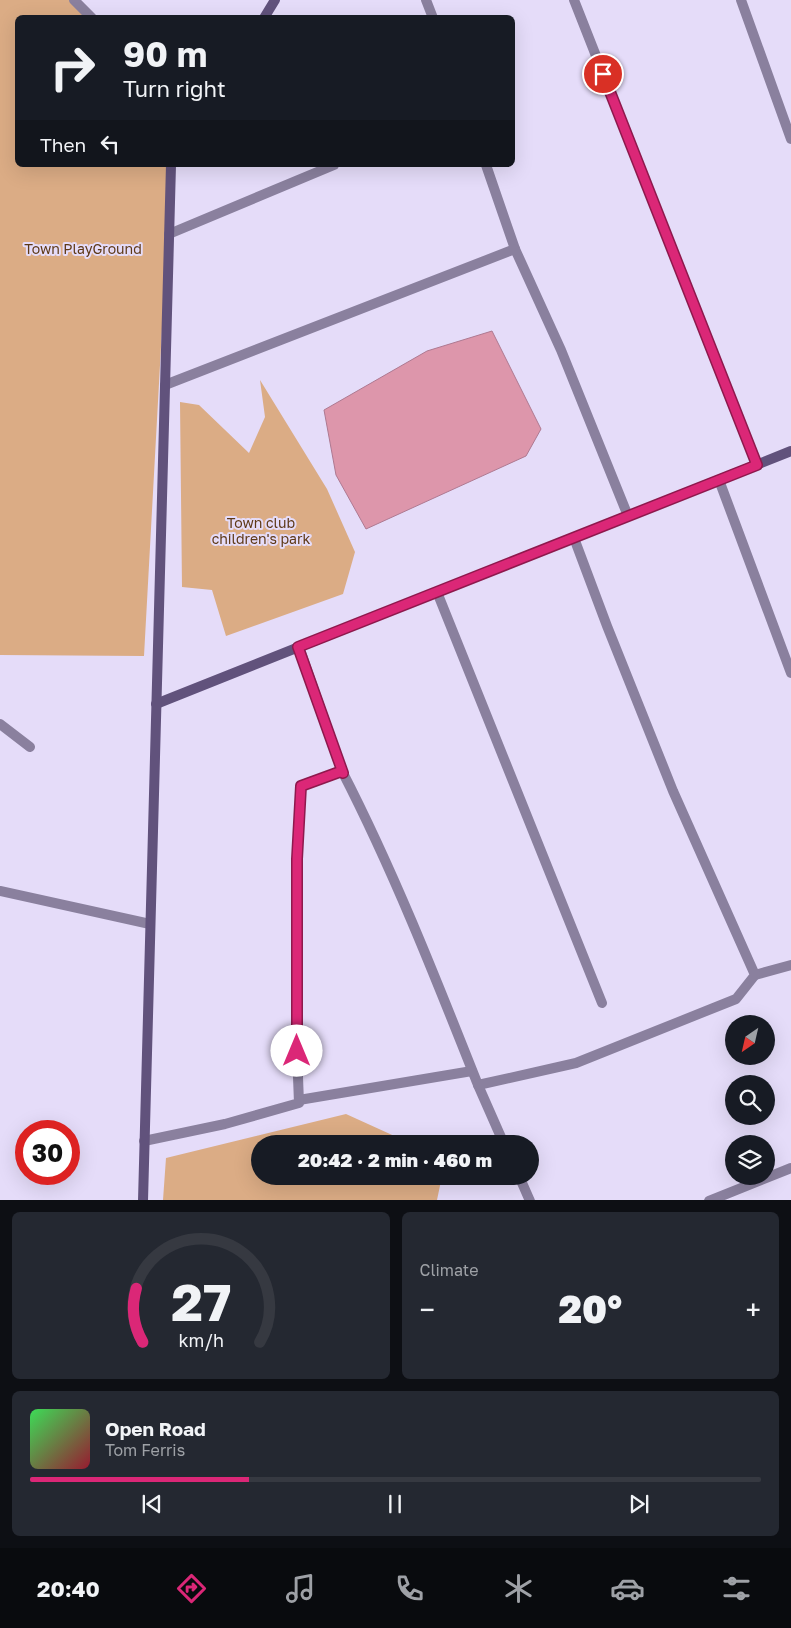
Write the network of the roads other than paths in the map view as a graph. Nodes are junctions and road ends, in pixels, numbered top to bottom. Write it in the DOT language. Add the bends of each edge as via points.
graph roads {
  1 [pos="74,0"];
  2 [pos="275,0"];
  3 [pos="426,0"];
  4 [pos="574,0"];
  5 [pos="741,0"];
  6 [pos="89,15"];
  7 [pos="266,15"];
  8 [pos="431,15"];
  9 [pos="791,139"];
  10 [pos="171,167"];
  11 [pos="329,167"];
  12 [pos="487,167"];
  13 [pos="169,234"];
  14 [pos="515,249"];
  15 [pos="165,384"];
  16 [pos="791,451"];
  17 [pos="757,465"];
  18 [pos="719,480"];
  19 [pos="628,516"];
  20 [pos="574,538"];
  21 [pos="437,592"];
  22 [pos="298,647"];
  23 [pos="791,673"];
  24 [pos="156,704"];
  25 [pos="0,724"];
  26 [pos="30,747"];
  27 [pos="343,773"];
  28 [pos="0,891"];
  29 [pos="150,924"];
  30 [pos="791,965"];
  31 [pos="755,975"];
  32 [pos="602,1003"];
  33 [pos="472,1072"];
  34 [pos="478,1085"];
  35 [pos="299,1100"];
  36 [pos="500,1135"];
  37 [pos="144,1141"];
  38 [pos="791,1168"];
  39 [pos="523,1185"];
  40 [pos="142,1200"];
  41 [pos="530,1200"];
  42 [pos="709,1200"];
  1 -- 6 [label="street"];
  2 -- 7 [label="main road"];
  3 -- 8 [label="street"];
  4 -- 17 [label="street"];
  5 -- 9 [label="street"];
  10 -- 13 [label="main road"];
  11 -- 13 [label="street"];
  12 -- 14 [label="street"];
  13 -- 15 [label="main road"];
  14 -- 15 [label="street"];
  14 -- 19 [label="street" via="561,350"];
  15 -- 24 [label="main road"];
  16 -- 17 [label="main road"];
  17 -- 18 [label="main road"];
  18 -- 19 [label="main road"];
  18 -- 23 [label="street"];
  19 -- 20 [label="main road"];
  20 -- 21 [label="main road"];
  20 -- 31 [label="street" via="673,791"];
  21 -- 22 [label="main road"];
  21 -- 32 [label="street"];
  22 -- 24 [label="main road"];
  22 -- 27 [label="street"];
  24 -- 29 [label="main road"];
  25 -- 26 [label="street"];
  27 -- 33 [label="street" via="440,987"];
  27 -- 35 [label="street" via="301,786 297,859"];
  28 -- 29 [label="street"];
  29 -- 37 [label="main road"];
  30 -- 31 [label="street"];
  31 -- 34 [label="street" via="736,999 576,1063"];
  33 -- 34 [label="street"];
  33 -- 35 [label="street"];
  34 -- 36 [label="street"];
  35 -- 37 [label="street" via="299,1103 225,1124"];
  37 -- 40 [label="main road"];
  38 -- 42 [label="street"];
  39 -- 41 [label="street"];
}
